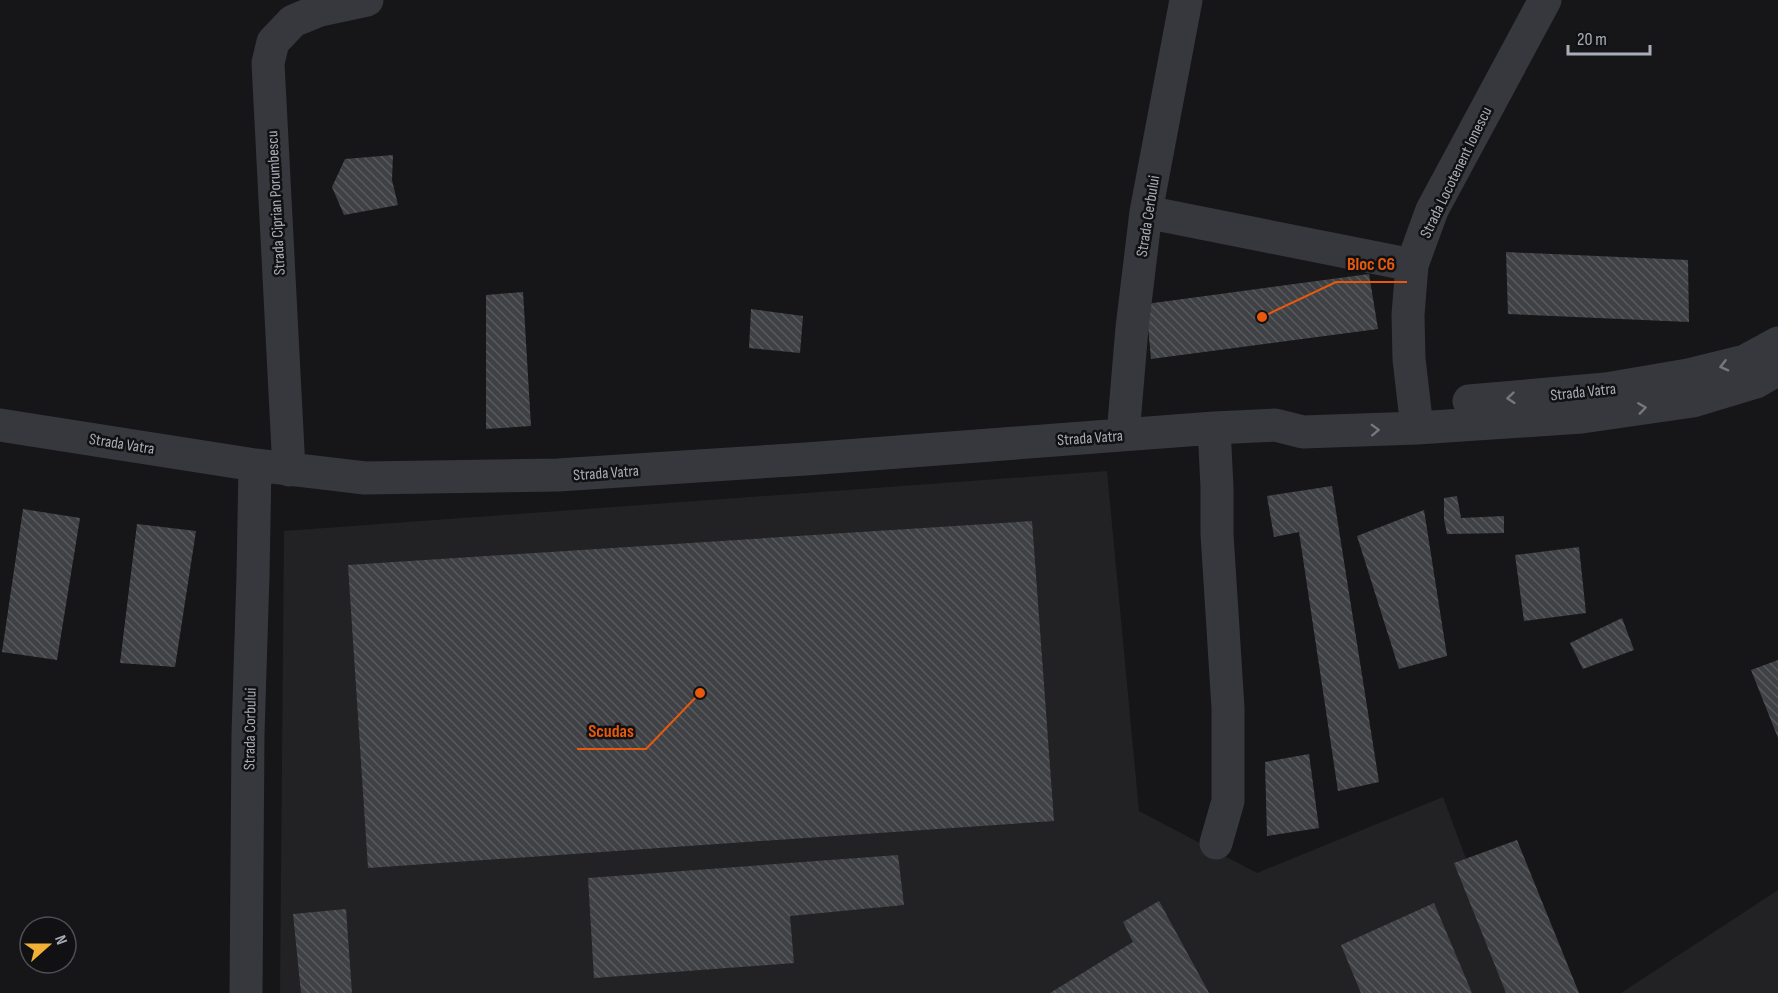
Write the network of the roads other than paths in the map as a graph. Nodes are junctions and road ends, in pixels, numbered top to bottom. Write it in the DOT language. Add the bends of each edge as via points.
graph roads {
  1 [pos="367,0"];
  2 [pos="1186,0"];
  3 [pos="1545,0"];
  4 [pos="1146,212"];
  5 [pos="1412,265"];
  6 [pos="1778,343"];
  7 [pos="1778,369"];
  8 [pos="1690,388"];
  9 [pos="1415,417"];
  10 [pos="0,425"];
  11 [pos="1214,428"];
  12 [pos="1123,435"];
  13 [pos="255,465"];
  14 [pos="289,470"];
  15 [pos="1216,843"];
  16 [pos="246,993"];
  1 -- 14 [label="street, Strada Ciprian Porumbescu" via="320,10 293,21 273,42 268,63"];
  2 -- 4 [label="street, Strada Cerbului"];
  3 -- 5 [label="street, Strada Locotenent Ionescu" via="1438,200"];
  4 -- 5 [label="street"];
  4 -- 12 [label="street, Strada Cerbului"];
  5 -- 9 [label="street, Strada Locotenent Ionescu" via="1408,326"];
  6 -- 8 [label="street, Strada Vatra, one-way"];
  7 -- 8 [label="street, Strada Vatra" via="1756,382"];
  8 -- 9 [label="street, Strada Vatra" via="1607,401"];
  9 -- 11 [label="street, Strada Vatra" via="1304,432 1275,425"];
  10 -- 13 [label="street, Strada Vatra"];
  11 -- 12 [label="street, Strada Vatra"];
  11 -- 15 [label="street" via="1228,708 1228,801"];
  12 -- 14 [label="street, Strada Vatra" via="558,475 365,478"];
  13 -- 14 [label="street, Strada Vatra"];
  13 -- 16 [label="street, Strada Corbului"];
}
